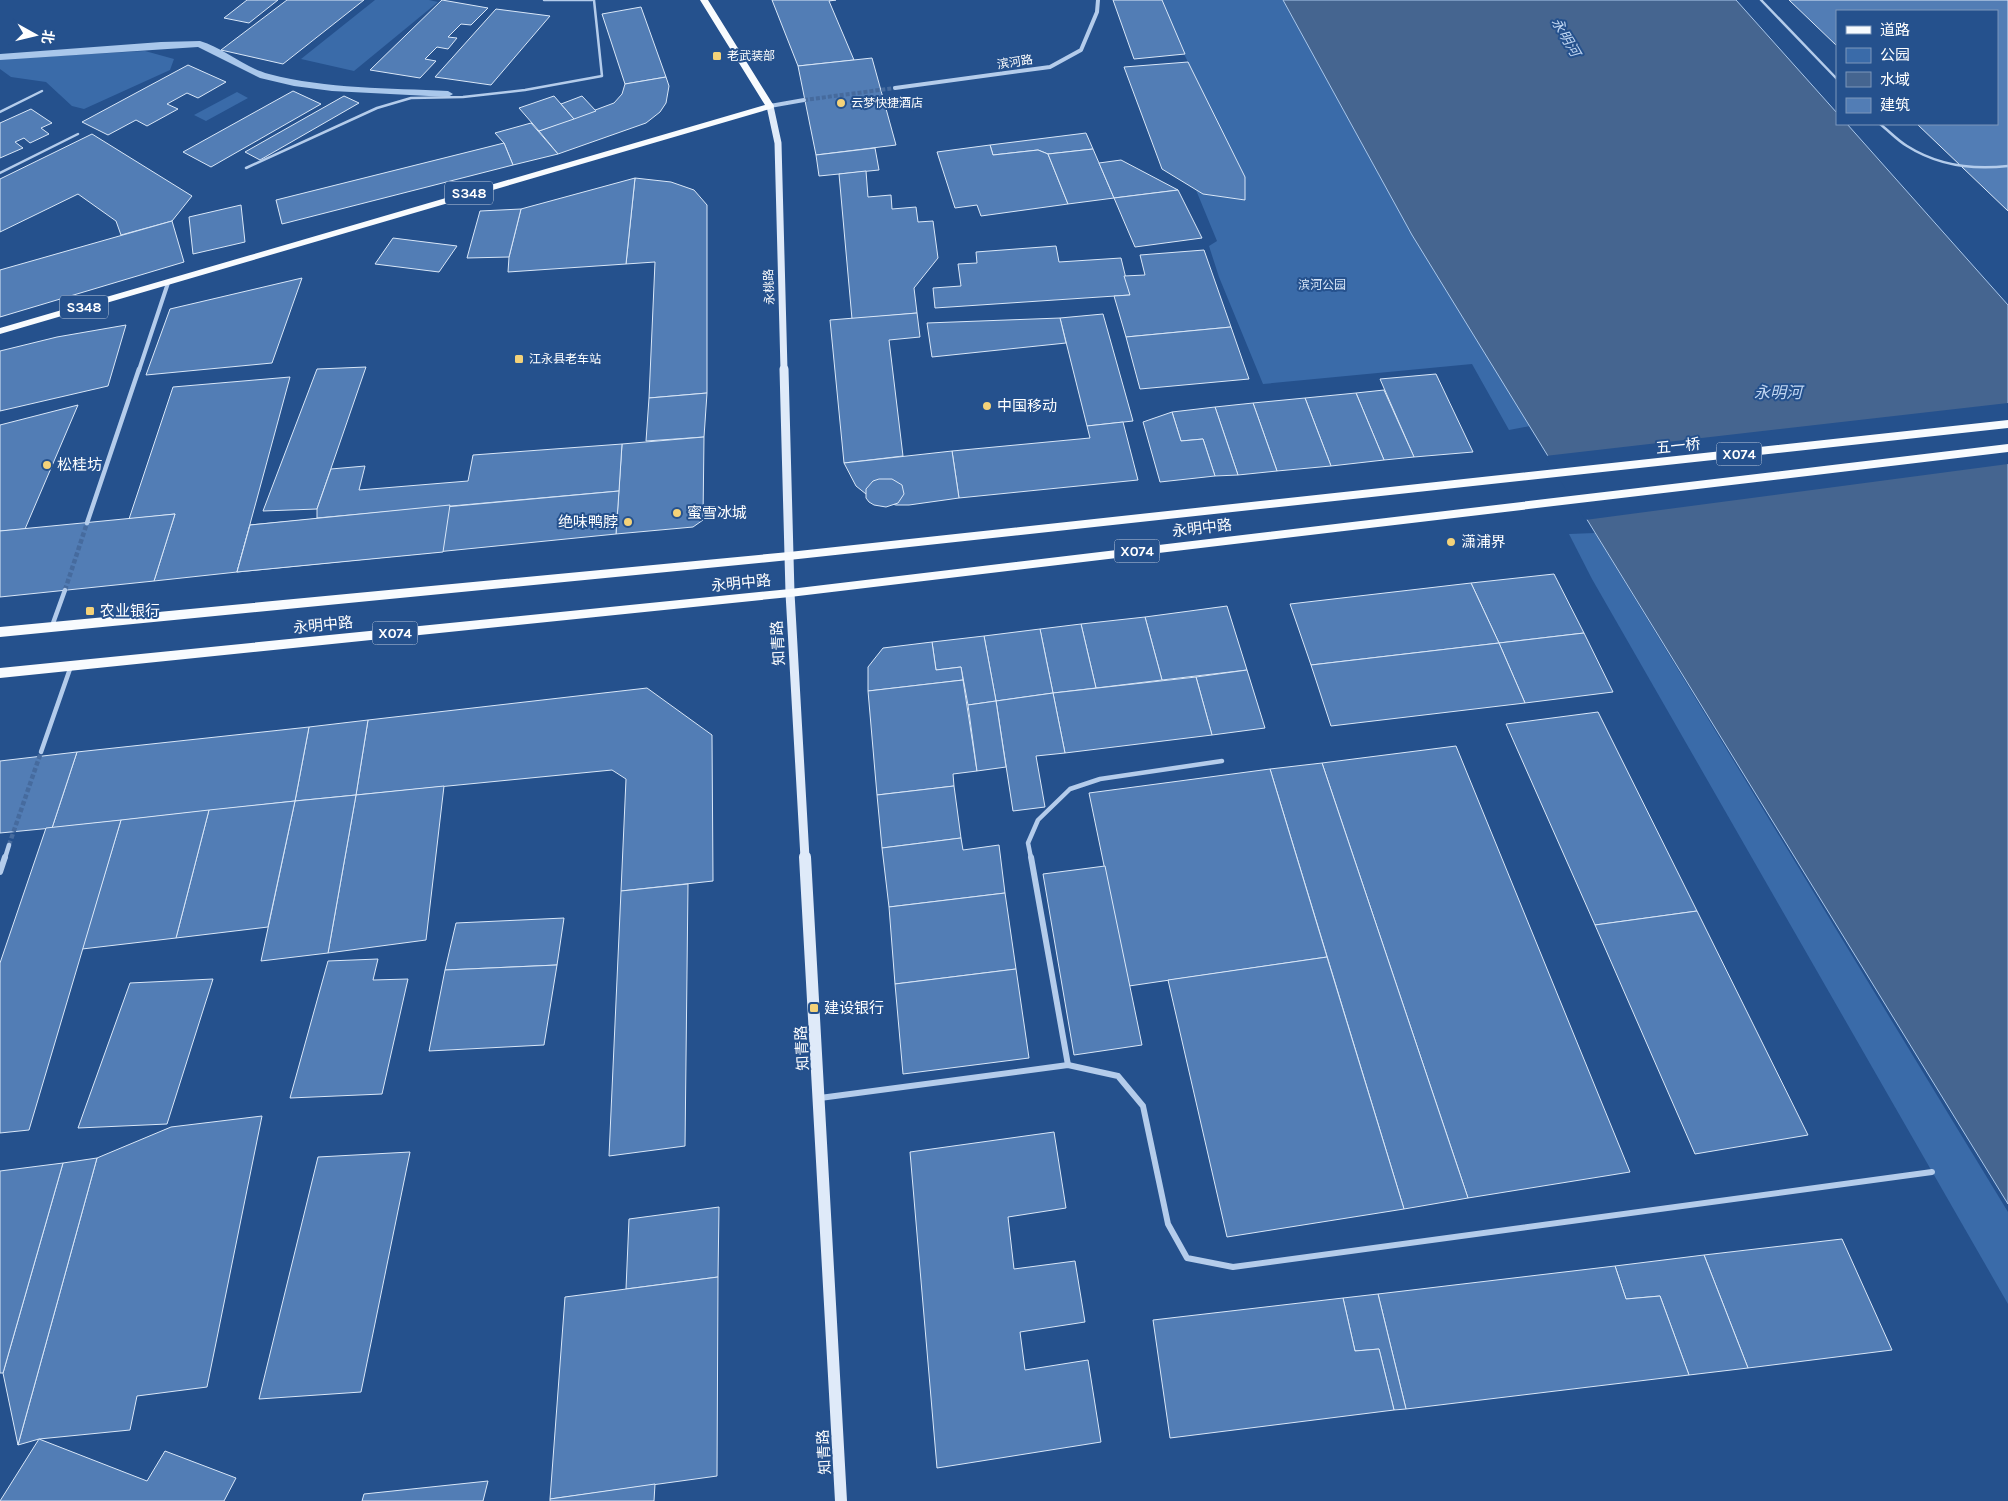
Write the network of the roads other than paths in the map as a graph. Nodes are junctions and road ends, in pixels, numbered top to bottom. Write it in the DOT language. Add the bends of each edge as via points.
graph roads {
  1 [pos="544,0"];
  2 [pos="593,0"];
  3 [pos="704,0"];
  4 [pos="1098,0"];
  5 [pos="1761,0"];
  6 [pos="1836,78"];
  7 [pos="895,88"];
  8 [pos="42,91"];
  9 [pos="804,100"];
  10 [pos="770,106"];
  11 [pos="0,112"];
  12 [pos="1881,125"];
  13 [pos="78,134"];
  14 [pos="2008,166"];
  15 [pos="246,168"];
  16 [pos="0,172"];
  17 [pos="168,283"];
  18 [pos="0,331"];
  19 [pos="2008,424"];
  20 [pos="2008,448"];
  21 [pos="1470,484"];
  22 [pos="87,523"];
  23 [pos="789,556"];
  24 [pos="65,590"];
  25 [pos="790,593"];
  26 [pos="52,627"];
  27 [pos="0,632"];
  28 [pos="71,666"];
  29 [pos="0,674"];
  30 [pos="41,752"];
  31 [pos="1222,761"];
  32 [pos="9,845"];
  33 [pos="0,872"];
  34 [pos="1068,1065"];
  35 [pos="820,1098"];
  36 [pos="1932,1172"];
  37 [pos="841,1501"];
  1 -- 2 [label="lane"];
  2 -- 15 [label="lane" via="602,76 525,90 464,97 411,98 377,108"];
  3 -- 10 [label="main road, 永桃路"];
  4 -- 7 [label="street, 滨河路" via="1097,12 1081,50 1050,67"];
  5 -- 6 [label="lane"];
  8 -- 11 [label="lane"];
  9 -- 10 [label="street"];
  10 -- 17 [label="main road, S348"];
  10 -- 23 [label="main road, 永桃路" via="778,142"];
  12 -- 14 [label="lane" via="1907,146 1936,160 1988,169"];
  13 -- 16 [label="lane"];
  17 -- 18 [label="main road, S348"];
  17 -- 22 [label="street"];
  19 -- 21 [label="main road, 五一桥 / X074"];
  20 -- 25 [label="main road, 永明中路 / X074"];
  21 -- 23 [label="main road, 永明中路 / X074"];
  23 -- 25 [label="main road, 永桃路"];
  23 -- 26 [label="main road, 永明中路 / X074"];
  24 -- 26 [label="street"];
  25 -- 28 [label="main road, 永明中路 / X074"];
  25 -- 35 [label="main road, 知青路"];
  26 -- 27 [label="main road, 永明中路 / X074"];
  28 -- 29 [label="main road, 永明中路 / X074"];
  28 -- 30 [label="street"];
  31 -- 34 [label="street" via="1100,779 1070,789 1038,820 1028,843"];
  32 -- 33 [label="street"];
  34 -- 35 [label="street"];
  34 -- 36 [label="street" via="1118,1076 1144,1106 1168,1224 1187,1258 1233,1267"];
  35 -- 37 [label="main road, 知青路"];
}
